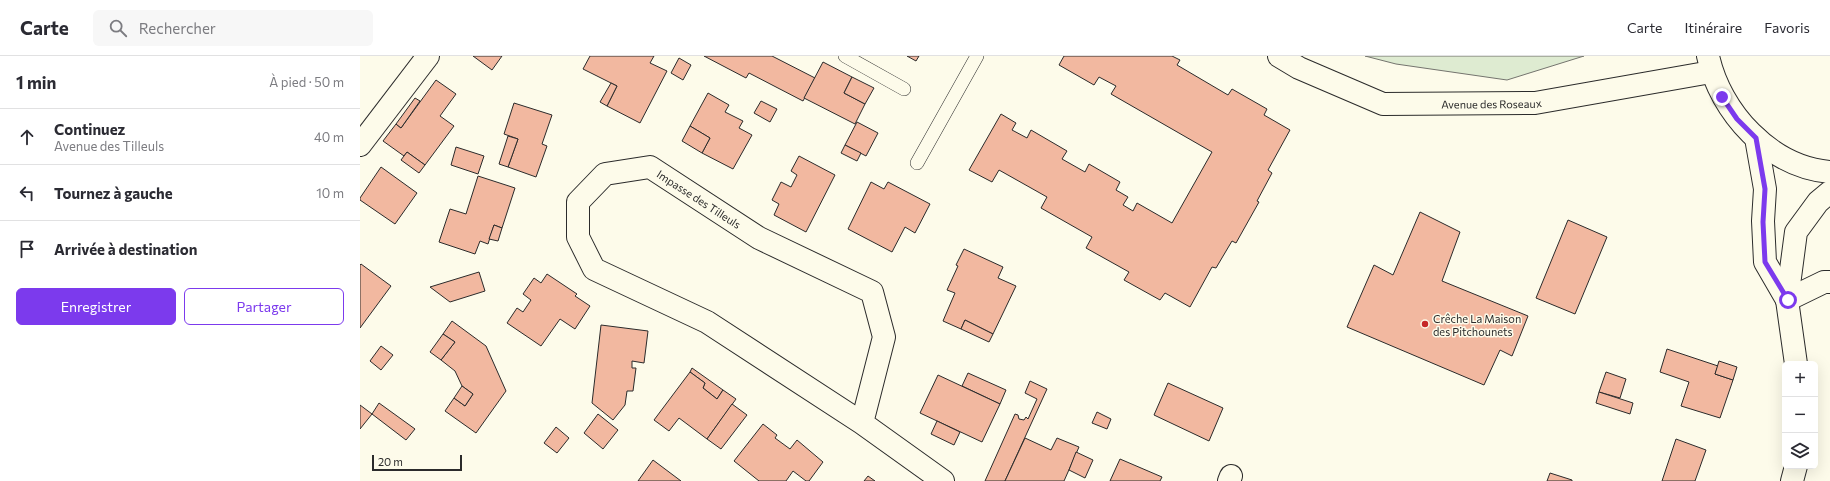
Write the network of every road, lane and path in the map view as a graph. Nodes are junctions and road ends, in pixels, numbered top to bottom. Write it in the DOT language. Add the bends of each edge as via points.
graph roads {
  1 [pos="428,56"];
  2 [pos="845,56"];
  3 [pos="977,56"];
  4 [pos="1279,56"];
  5 [pos="1710,64"];
  6 [pos="904,89"];
  7 [pos="1756,138"];
  8 [pos="360,145"];
  9 [pos="917,163"];
  10 [pos="1830,172"];
  11 [pos="1830,192"];
  12 [pos="1830,282"];
  13 [pos="1788,300"];
  14 [pos="1796,361"];
  15 [pos="862,423"];
  16 [pos="1795,469"];
  17 [pos="943,481"];
  18 [pos="1792,481"];
  1 -- 8 [label="street"];
  2 -- 6 [label="lane"];
  3 -- 9 [label="lane"];
  4 -- 5 [label="street, Avenue des Roseaux" via="1299,68 1383,104 1535,103"];
  5 -- 7 [label="street" via="1722,97"];
  7 -- 10 [label="street" via="1777,153 1801,164"];
  7 -- 13 [label="street" via="1765,189 1765,262"];
  11 -- 13 [label="street" via="1818,202 1796,232"];
  12 -- 13 [label="street" via="1824,282"];
  13 -- 14 [label="street"];
  15 -- 15 [label="street, Impasse des Tilleuls" via="884,337 872,292 759,238 650,167 606,174 578,202 578,237 594,269 707,322"];
  15 -- 17 [label="street, Impasse des Tilleuls"];
  16 -- 18 [label="street"];
}
